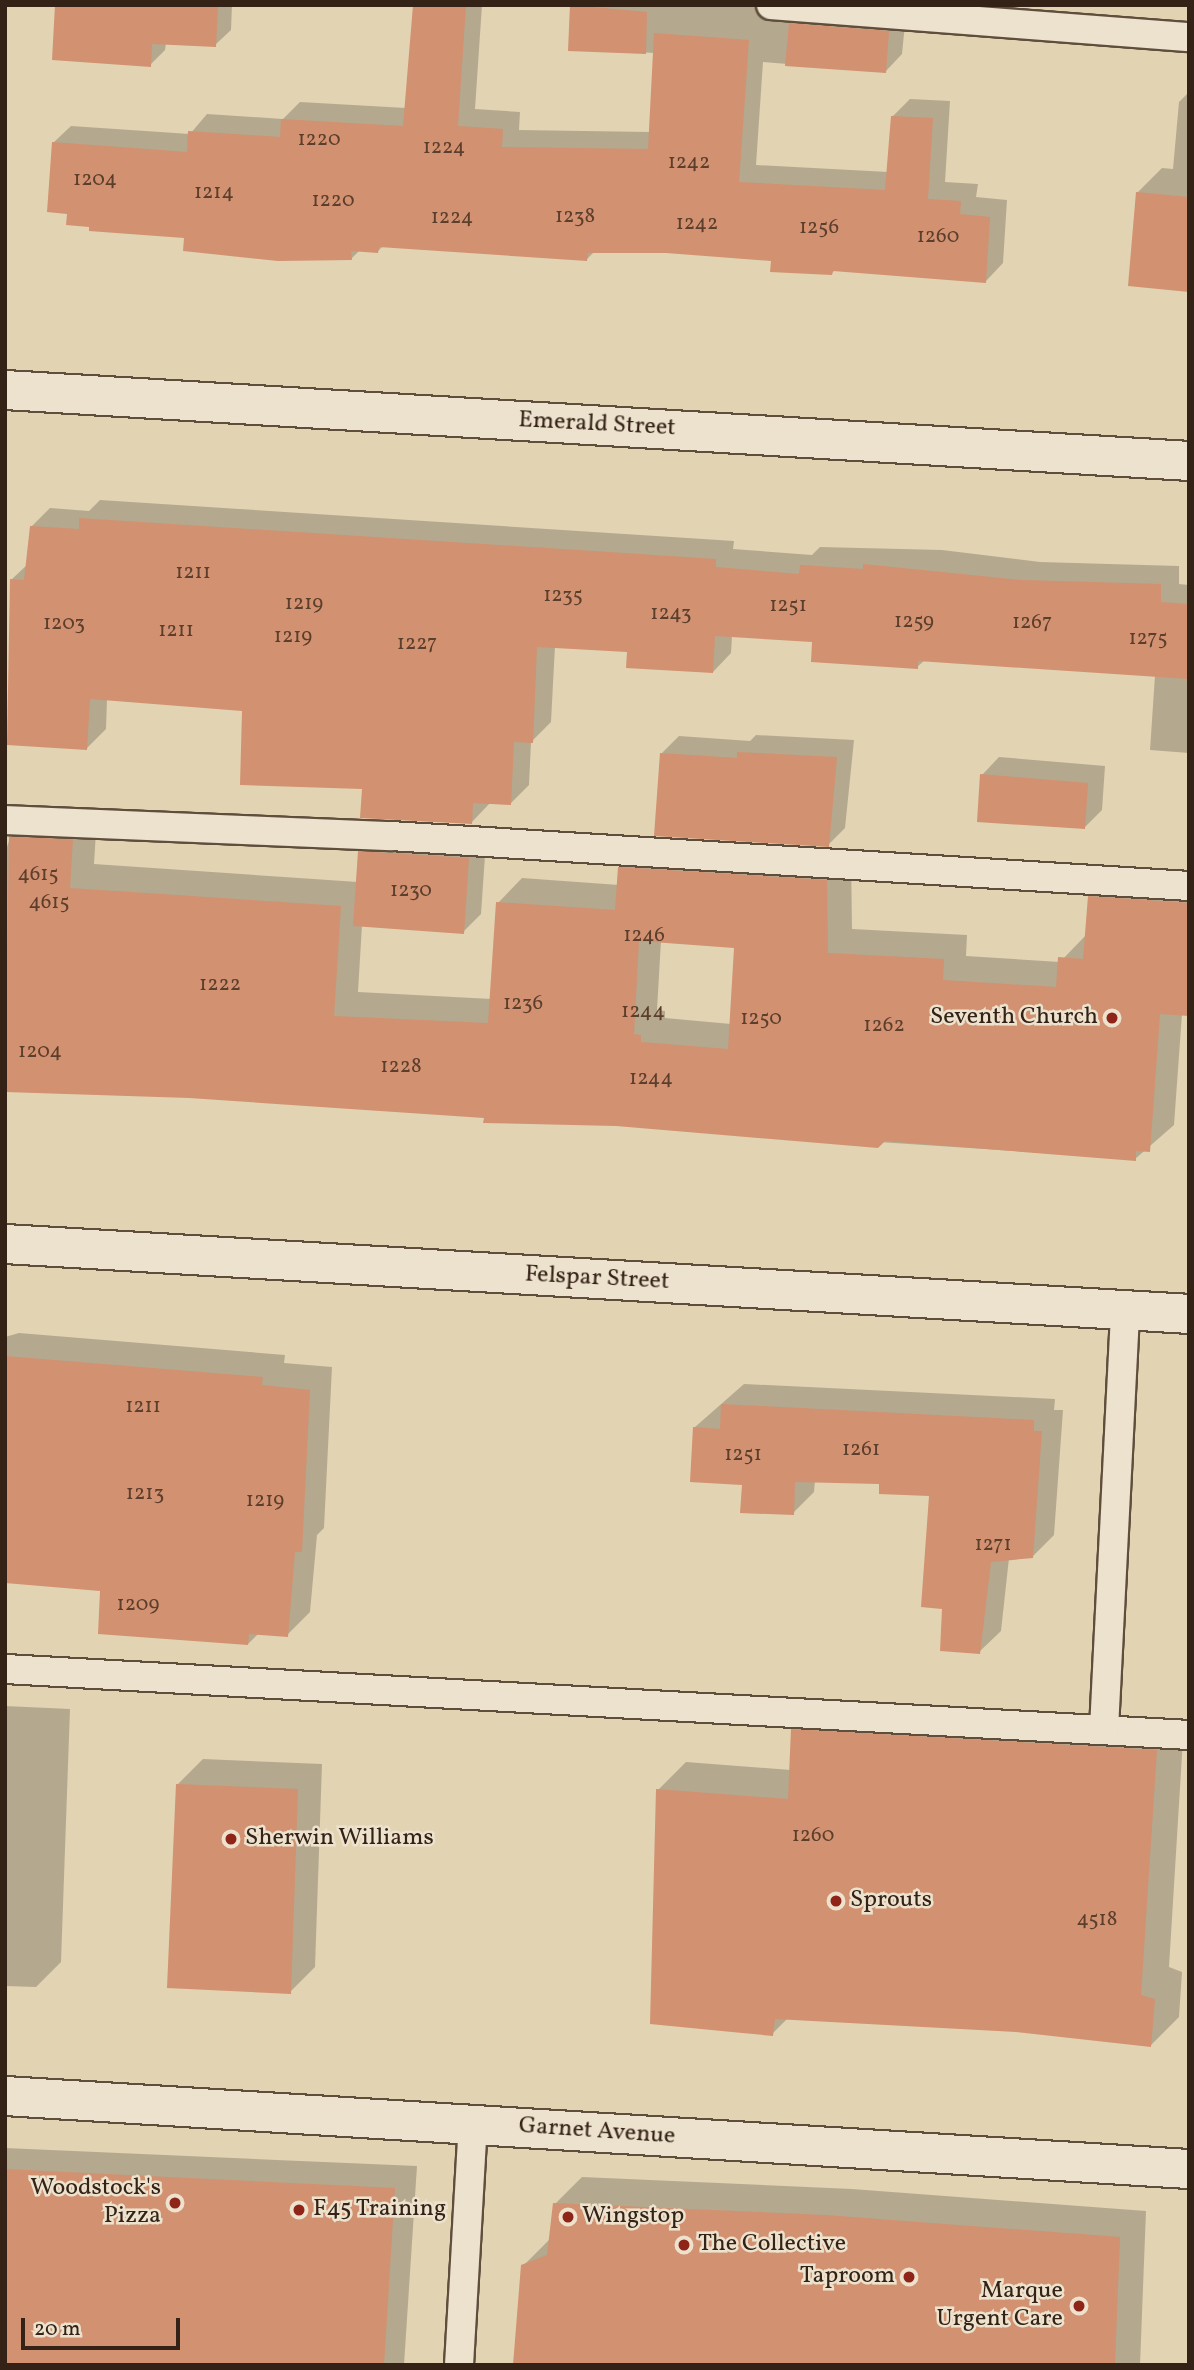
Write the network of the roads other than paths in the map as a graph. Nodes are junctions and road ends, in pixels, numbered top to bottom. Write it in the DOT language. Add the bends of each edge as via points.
graph roads {
  1 [pos="771,5"];
  2 [pos="1189,37"];
  3 [pos="5,390"];
  4 [pos="1189,461"];
  5 [pos="5,820"];
  6 [pos="1189,886"];
  7 [pos="5,1244"];
  8 [pos="1125,1310"];
  9 [pos="1189,1314"];
  10 [pos="5,1669"];
  11 [pos="1104,1729"];
  12 [pos="1189,1735"];
  13 [pos="5,2096"];
  14 [pos="473,2124"];
  15 [pos="1189,2169"];
  16 [pos="458,2365"];
  1 -- 2 [label="lane"];
  3 -- 4 [label="street, Emerald Street"];
  5 -- 6 [label="lane" via="390,836"];
  7 -- 8 [label="street, Felspar Street"];
  8 -- 9 [label="street, Felspar Street"];
  8 -- 11 [label="lane"];
  10 -- 11 [label="lane"];
  11 -- 12 [label="lane"];
  13 -- 14 [label="street, Garnet Avenue"];
  14 -- 15 [label="street, Garnet Avenue"];
  14 -- 16 [label="lane"];
}
